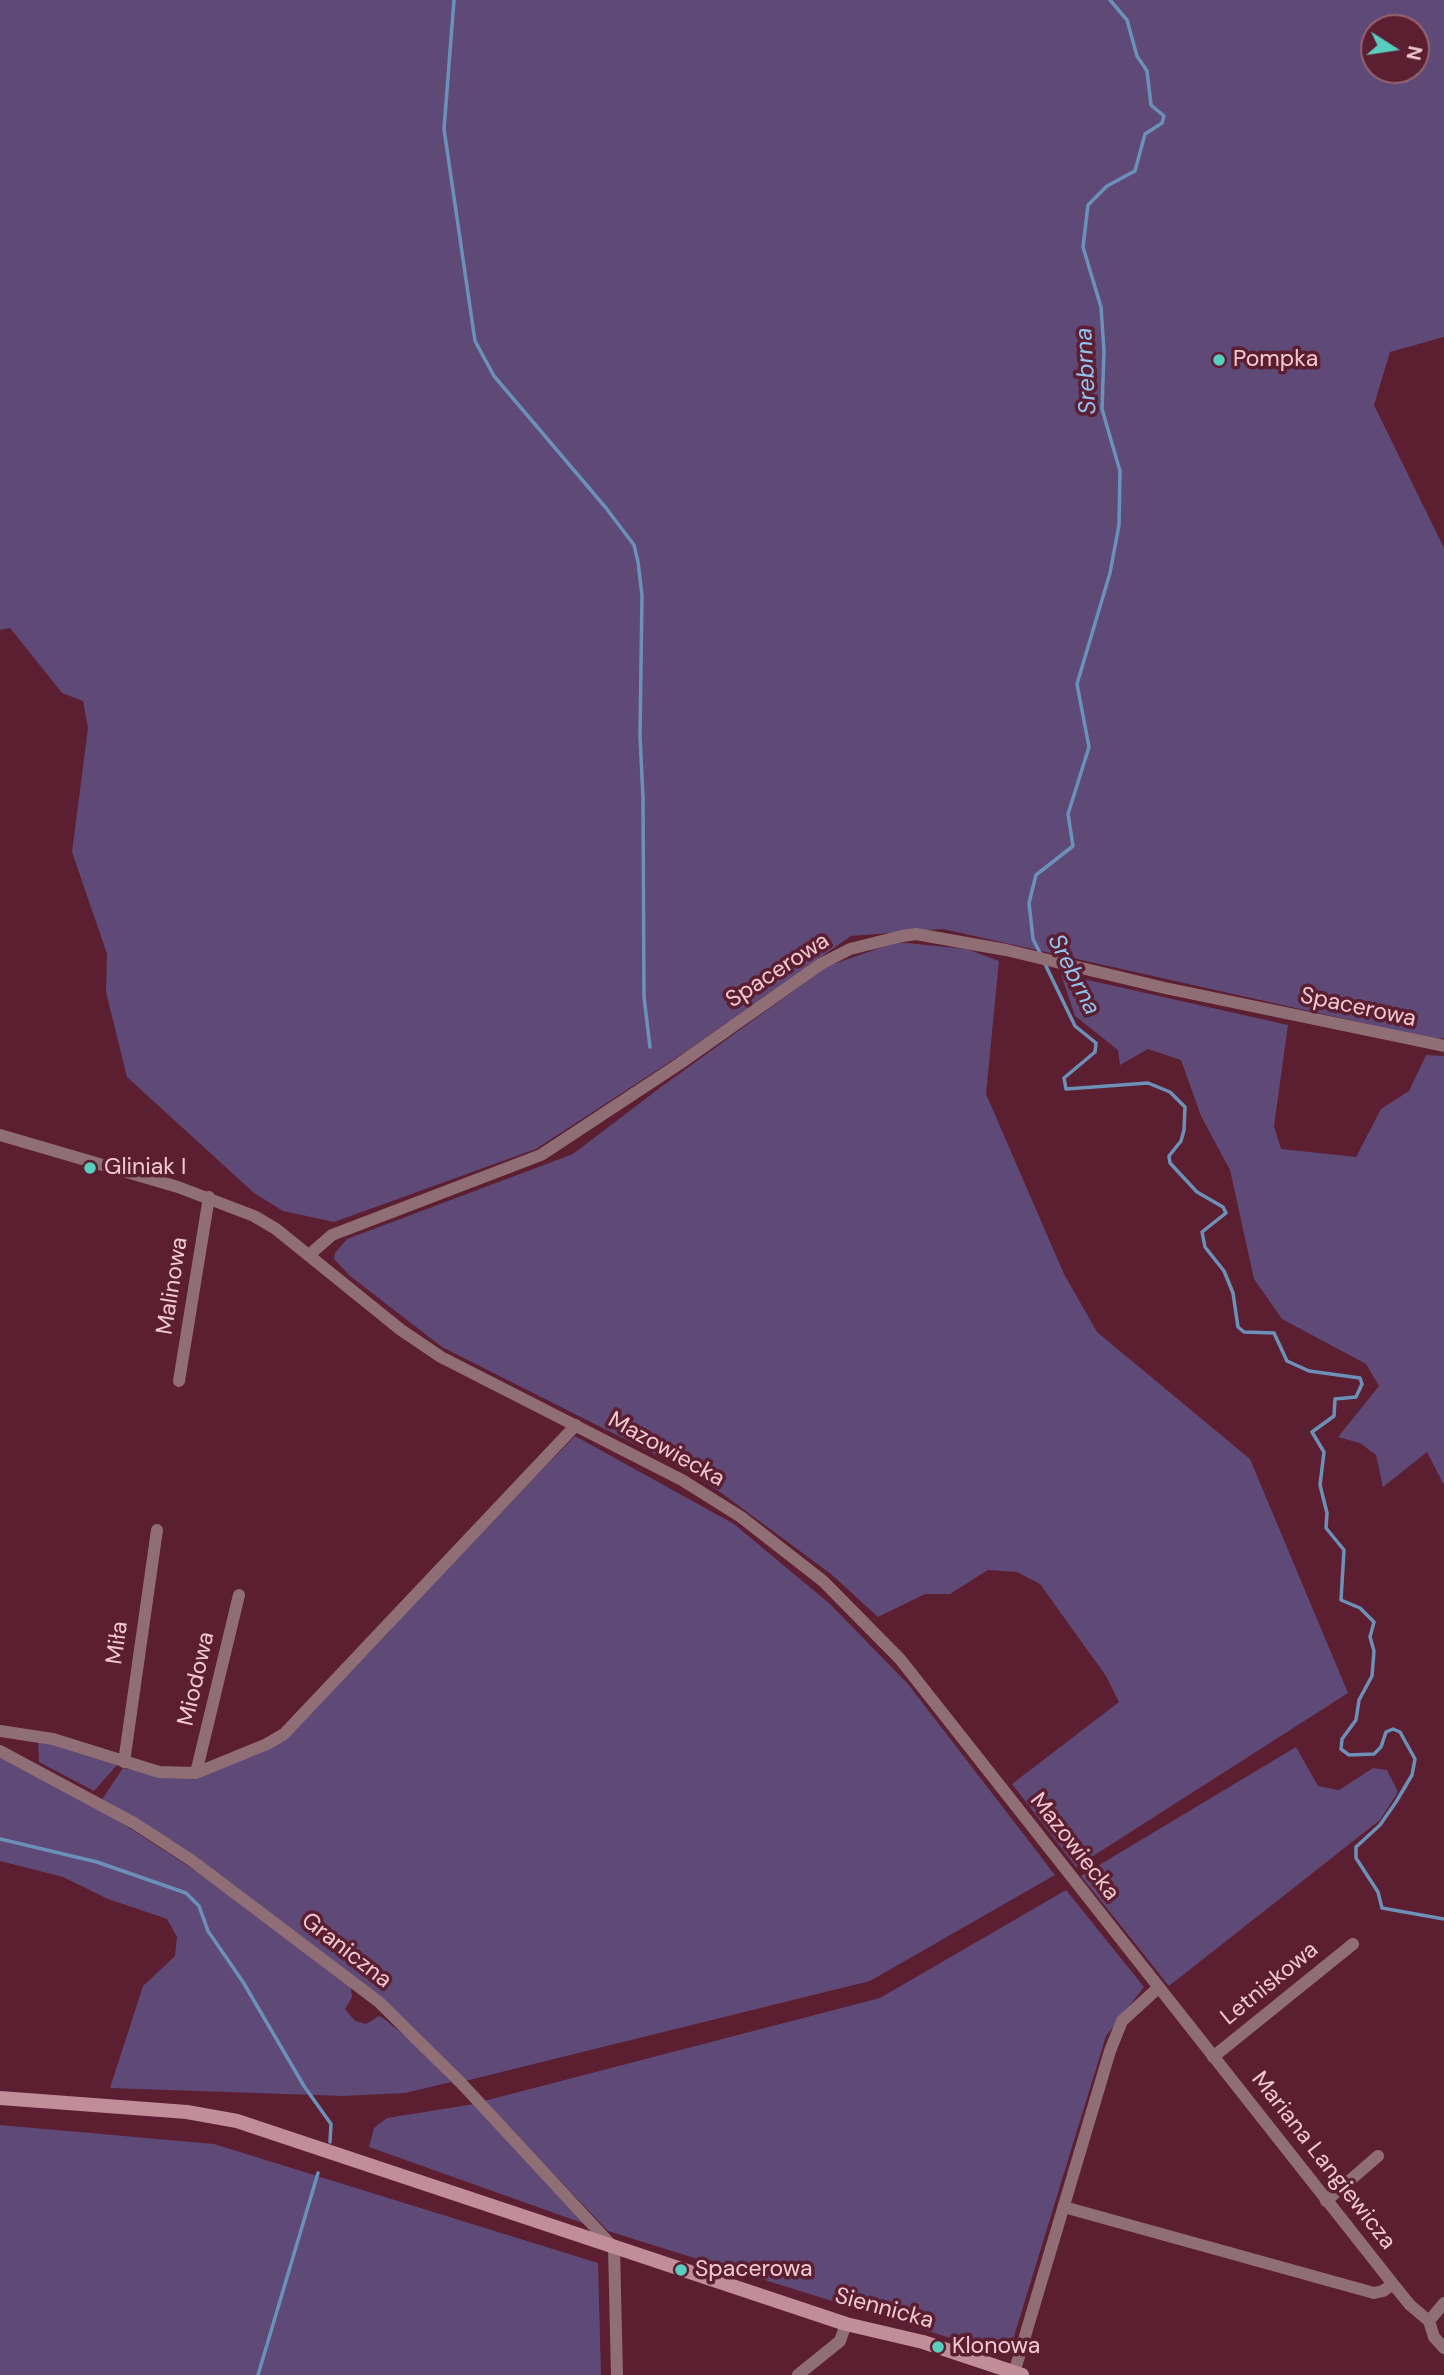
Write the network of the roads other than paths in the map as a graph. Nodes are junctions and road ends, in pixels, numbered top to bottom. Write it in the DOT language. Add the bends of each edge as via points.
graph roads {
  1 [pos="1444,1046"];
  2 [pos="0,1135"];
  3 [pos="209,1197"];
  4 [pos="309,1255"];
  5 [pos="179,1381"];
  6 [pos="576,1425"];
  7 [pos="157,1530"];
  8 [pos="239,1595"];
  9 [pos="0,1731"];
  10 [pos="0,1751"];
  11 [pos="124,1762"];
  12 [pos="197,1773"];
  13 [pos="1353,1944"];
  14 [pos="1158,1988"];
  15 [pos="1167,1998"];
  16 [pos="1213,2057"];
  17 [pos="0,2098"];
  18 [pos="1378,2156"];
  19 [pos="1326,2201"];
  20 [pos="1064,2207"];
  21 [pos="614,2248"];
  22 [pos="1393,2284"];
  23 [pos="1444,2303"];
  24 [pos="1444,2317"];
  25 [pos="1429,2321"];
  26 [pos="846,2324"];
  27 [pos="1444,2348"];
  28 [pos="1018,2374"];
  29 [pos="617,2375"];
  30 [pos="798,2375"];
  1 -- 4 [label="street, Spacerowa" via="916,934 850,949 821,964 541,1155 332,1235"];
  2 -- 3 [label="street, Mazowiecka"];
  3 -- 4 [label="street, Mazowiecka" via="254,1216"];
  3 -- 5 [label="street, Malinowa"];
  4 -- 6 [label="street, Mazowiecka" via="358,1298 441,1357"];
  6 -- 12 [label="street" via="284,1734"];
  6 -- 14 [label="street, Mazowiecka" via="712,1498 823,1581 900,1659"];
  7 -- 11 [label="street, Miła"];
  8 -- 12 [label="street, Miodowa"];
  9 -- 11 [label="street" via="53,1739"];
  10 -- 21 [label="street, Graniczna" via="134,1823 191,1860 364,1990 462,2084"];
  11 -- 12 [label="street" via="159,1772"];
  13 -- 16 [label="street, Letniskowa"];
  14 -- 15 [label="street, Mazowiecka"];
  14 -- 20 [label="street" via="1122,2021"];
  15 -- 16 [label="street, Mariana Langiewicza"];
  16 -- 19 [label="street, Mariana Langiewicza"];
  17 -- 21 [label="main road, Siennicka" via="187,2112 237,2121"];
  18 -- 19 [label="street"];
  19 -- 22 [label="street, Mariana Langiewicza"];
  20 -- 22 [label="street" via="1369,2292 1378,2293"];
  20 -- 28 [label="street"];
  21 -- 26 [label="main road, Siennicka"];
  21 -- 29 [label="street"];
  22 -- 25 [label="street, Mariana Langiewicza"];
  23 -- 25 [label="street"];
  24 -- 25 [label="street"];
  25 -- 27 [label="street, Mariana Langiewicza"];
  26 -- 28 [label="main road, Siennicka" via="922,2342"];
  26 -- 30 [label="street" via="839,2341"];
}
